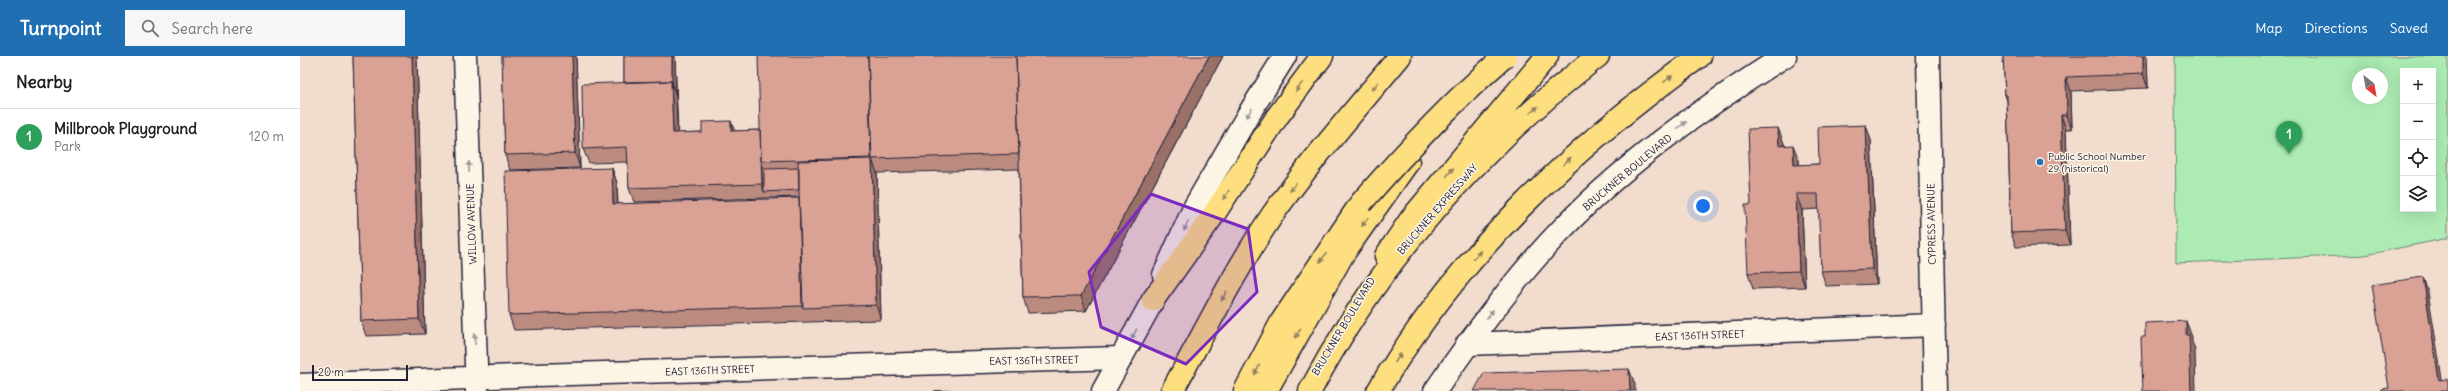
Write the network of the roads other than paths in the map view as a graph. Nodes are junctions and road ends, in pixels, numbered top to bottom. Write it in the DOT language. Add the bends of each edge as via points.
graph roads {
  1 [pos="465,56"];
  2 [pos="1285,56"];
  3 [pos="1322,56"];
  4 [pos="1400,56"];
  5 [pos="1489,56"];
  6 [pos="1505,56"];
  7 [pos="1546,56"];
  8 [pos="1598,56"];
  9 [pos="1700,56"];
  10 [pos="1785,56"];
  11 [pos="1928,56"];
  12 [pos="1153,300"];
  13 [pos="1934,325"];
  14 [pos="1467,344"];
  15 [pos="1120,358"];
  16 [pos="300,385"];
  17 [pos="476,385"];
  18 [pos="1103,391"];
  19 [pos="1172,391"];
  20 [pos="1245,391"];
  21 [pos="1266,391"];
  22 [pos="1305,391"];
  23 [pos="1310,391"];
  24 [pos="1378,391"];
  25 [pos="1435,391"];
  26 [pos="1935,391"];
  17 -- 1 [label="street, WILLOW AVENUE, one-way"];
  2 -- 12 [label="street, one-way" via="1194,208"];
  3 -- 12 [label="main road, one-way" via="1277,116 1214,214"];
  4 -- 19 [label="main road, one-way" via="1337,131 1273,215 1223,296"];
  5 -- 21 [label="main road, one-way" via="1399,174 1343,254"];
  6 -- 20 [label="main road, one-way, bridge" via="1435,122 1361,203 1282,321"];
  22 -- 7 [label="main road, BRUCKNER BOULEVARD, one-way" via="1358,299 1411,219"];
  23 -- 8 [label="main road, BRUCKNER EXPRESSWAY, one-way" via="1340,337 1372,289 1431,214 1504,135"];
  24 -- 9 [label="main road, one-way" via="1422,323 1499,230 1582,147"];
  14 -- 10 [label="street, BRUCKNER BOULEVARD, one-way" via="1548,244 1596,195 1696,114"];
  11 -- 13 [label="street, CYPRESS AVENUE"];
  12 -- 15 [label="street, one-way"];
  13 -- 14 [label="street, EAST 136TH STREET"];
  13 -- 26 [label="street, CYPRESS AVENUE"];
  14 -- 25 [label="street, BRUCKNER BOULEVARD"];
  15 -- 17 [label="street, EAST 136TH STREET"];
  15 -- 18 [label="street"];
  16 -- 17 [label="street, EAST 136TH STREET"];
}
